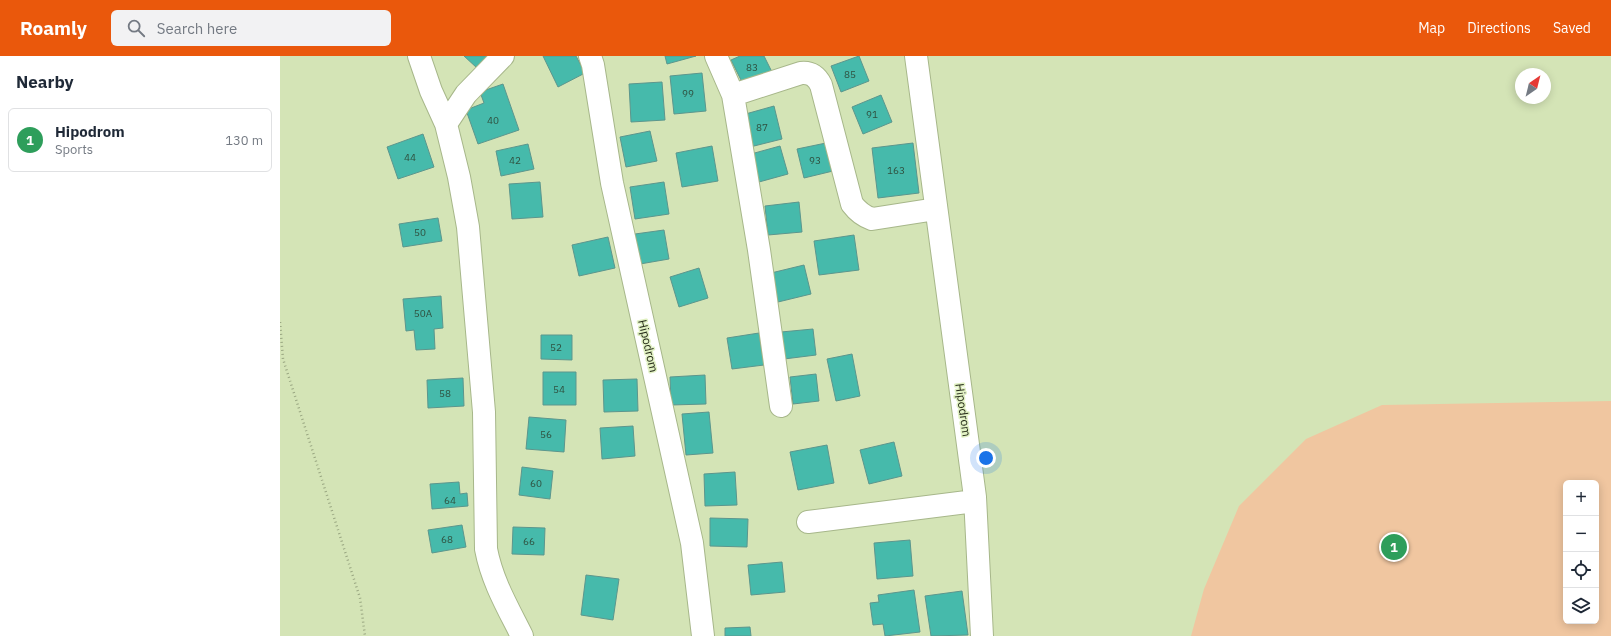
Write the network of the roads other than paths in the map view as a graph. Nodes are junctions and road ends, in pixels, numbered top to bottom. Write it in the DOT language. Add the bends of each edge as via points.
graph roads {
  1 [pos="420,56"];
  2 [pos="503,56"];
  3 [pos="590,56"];
  4 [pos="716,56"];
  5 [pos="916,56"];
  6 [pos="733,95"];
  7 [pos="446,124"];
  8 [pos="936,209"];
  9 [pos="781,406"];
  10 [pos="974,497"];
  11 [pos="808,522"];
  12 [pos="522,636"];
  13 [pos="703,636"];
  14 [pos="982,636"];
  1 -- 7 [label="street" via="431,91"];
  2 -- 7 [label="street" via="466,94"];
  3 -- 13 [label="street, Hipodrom" via="612,183 692,543"];
  4 -- 6 [label="street"];
  5 -- 8 [label="street, Hipodrom"];
  6 -- 8 [label="street" via="801,73 811,74 821,85 852,204 857,211 872,219"];
  6 -- 9 [label="street" via="759,250"];
  7 -- 12 [label="street" via="468,227 484,412 486,549 490,568"];
  8 -- 10 [label="street, Hipodrom"];
  10 -- 11 [label="street" via="967,502"];
  10 -- 14 [label="street, Hipodrom"];
}
